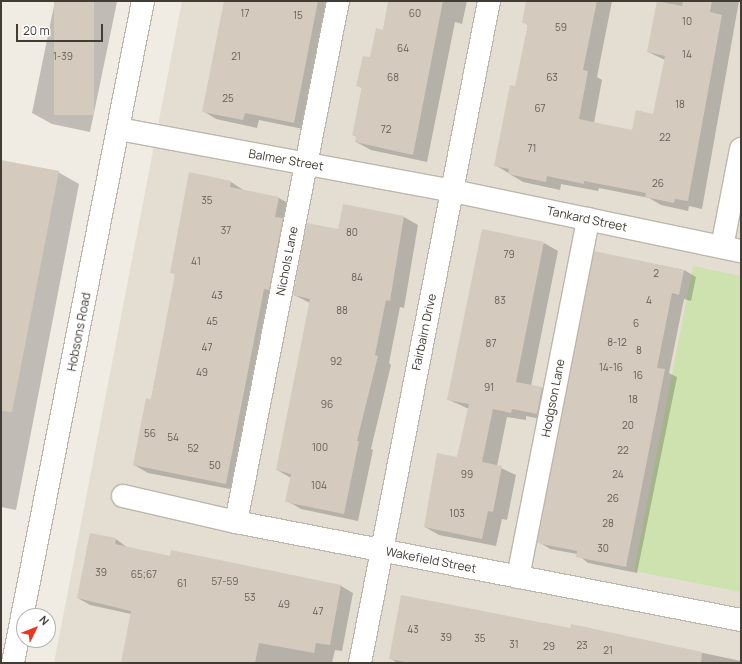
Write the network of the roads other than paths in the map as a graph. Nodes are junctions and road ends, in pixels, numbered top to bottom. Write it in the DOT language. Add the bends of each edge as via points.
graph roads {
  1 [pos="144,1"];
  2 [pos="338,1"];
  3 [pos="489,1"];
  4 [pos="118,129"];
  5 [pos="741,149"];
  6 [pos="306,164"];
  7 [pos="453,190"];
  8 [pos="588,219"];
  9 [pos="731,249"];
  10 [pos="122,496"];
  11 [pos="236,522"];
  12 [pos="381,550"];
  13 [pos="518,577"];
  14 [pos="741,620"];
  15 [pos="13,663"];
  16 [pos="360,663"];
  1 -- 4 [label="street, Hobsons Road"];
  2 -- 6 [label="street, Nichols Lane"];
  3 -- 7 [label="street, Fairbairn Drive"];
  4 -- 6 [label="street, Balmer Street"];
  4 -- 15 [label="street, Hobsons Road"];
  5 -- 9 [label="street, Tankard Street"];
  6 -- 7 [label="street, Balmer Street"];
  6 -- 11 [label="street, Nichols Lane"];
  7 -- 8 [label="street, Tankard Street"];
  7 -- 12 [label="street, Fairbairn Drive"];
  8 -- 9 [label="street, Tankard Street"];
  8 -- 13 [label="street, Hodgson Lane"];
  10 -- 11 [label="street, Wakefield Street"];
  11 -- 12 [label="street, Wakefield Street"];
  12 -- 13 [label="street, Wakefield Street"];
  12 -- 16 [label="street, Fairbairn Drive"];
  13 -- 14 [label="street, Wakefield Street"];
}
